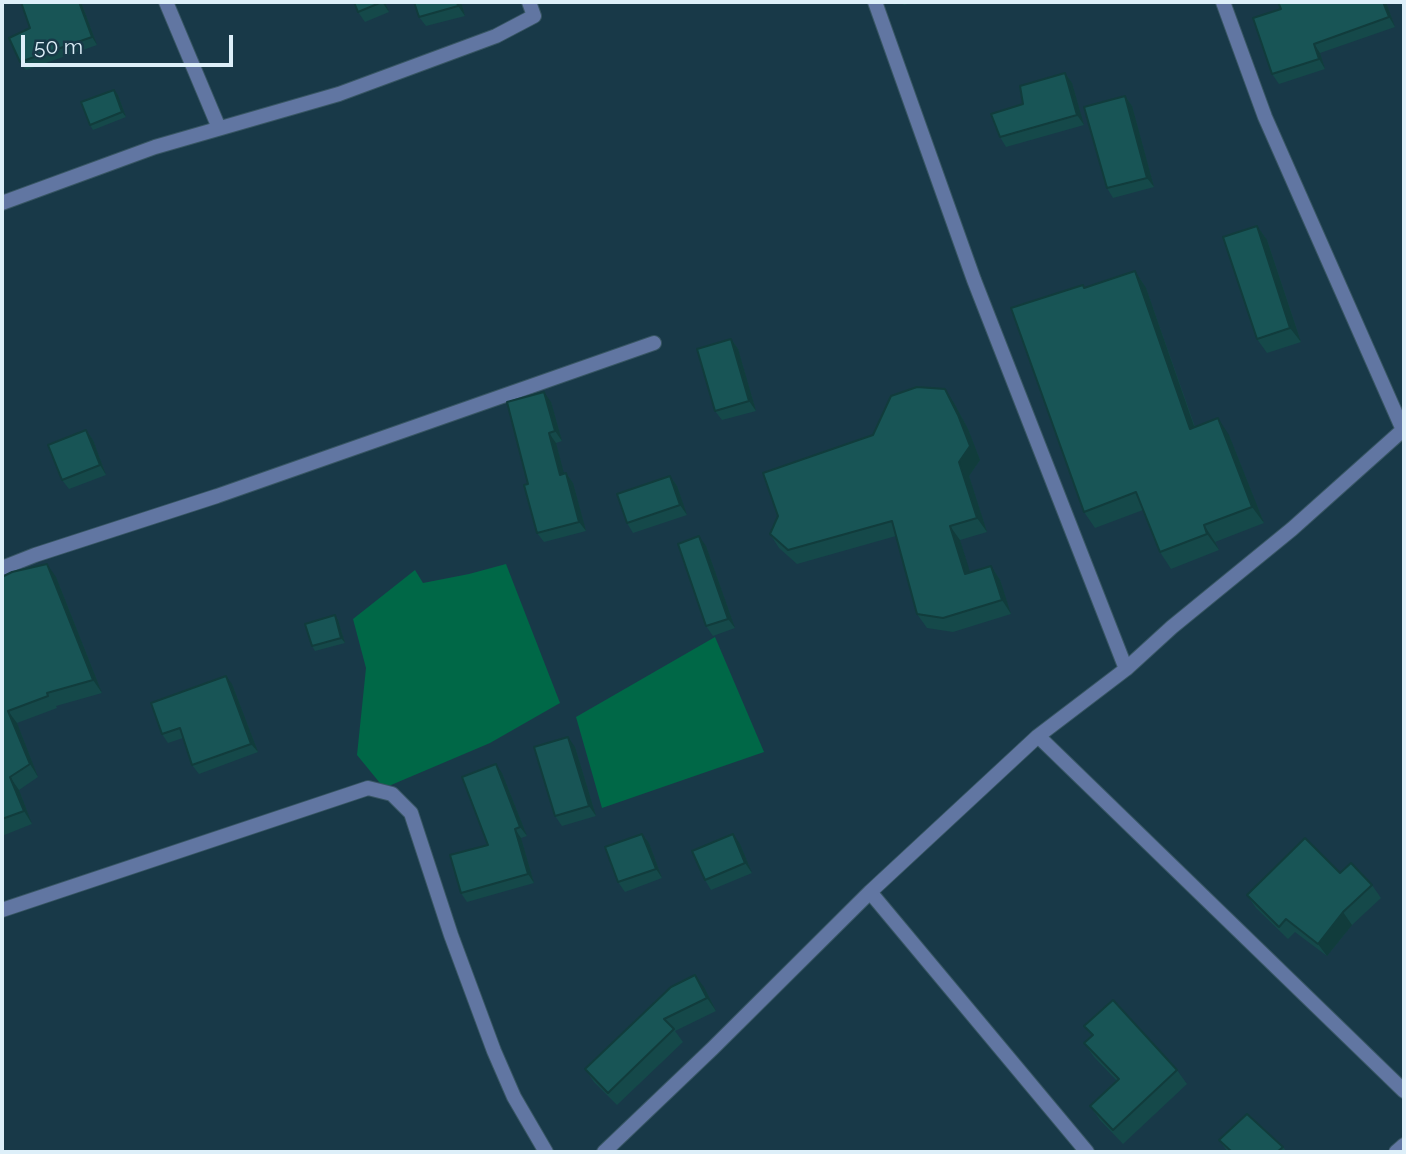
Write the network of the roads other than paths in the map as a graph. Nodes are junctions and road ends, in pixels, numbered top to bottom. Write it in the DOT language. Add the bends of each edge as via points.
graph roads {
  1 [pos="166,2"];
  2 [pos="529,2"];
  3 [pos="875,2"];
  4 [pos="1223,2"];
  5 [pos="219,128"];
  6 [pos="2,203"];
  7 [pos="654,343"];
  8 [pos="1404,429"];
  9 [pos="2,568"];
  10 [pos="1126,668"];
  11 [pos="1038,736"];
  12 [pos="870,892"];
  13 [pos="2,909"];
  14 [pos="1404,1091"];
  15 [pos="1404,1145"];
  16 [pos="546,1152"];
  17 [pos="604,1152"];
  18 [pos="1087,1152"];
  19 [pos="1396,1152"];
  1 -- 5 [label="street"];
  2 -- 5 [label="street" via="534,16 496,36 339,94"];
  3 -- 10 [label="street" via="974,280"];
  4 -- 8 [label="street" via="1265,117"];
  5 -- 6 [label="street"];
  7 -- 9 [label="street"];
  8 -- 10 [label="street"];
  10 -- 11 [label="street"];
  11 -- 12 [label="street"];
  11 -- 14 [label="street"];
  12 -- 17 [label="street"];
  12 -- 18 [label="street"];
  13 -- 16 [label="street" via="368,788 392,794 411,813 494,1051"];
  15 -- 19 [label="street"];
}
